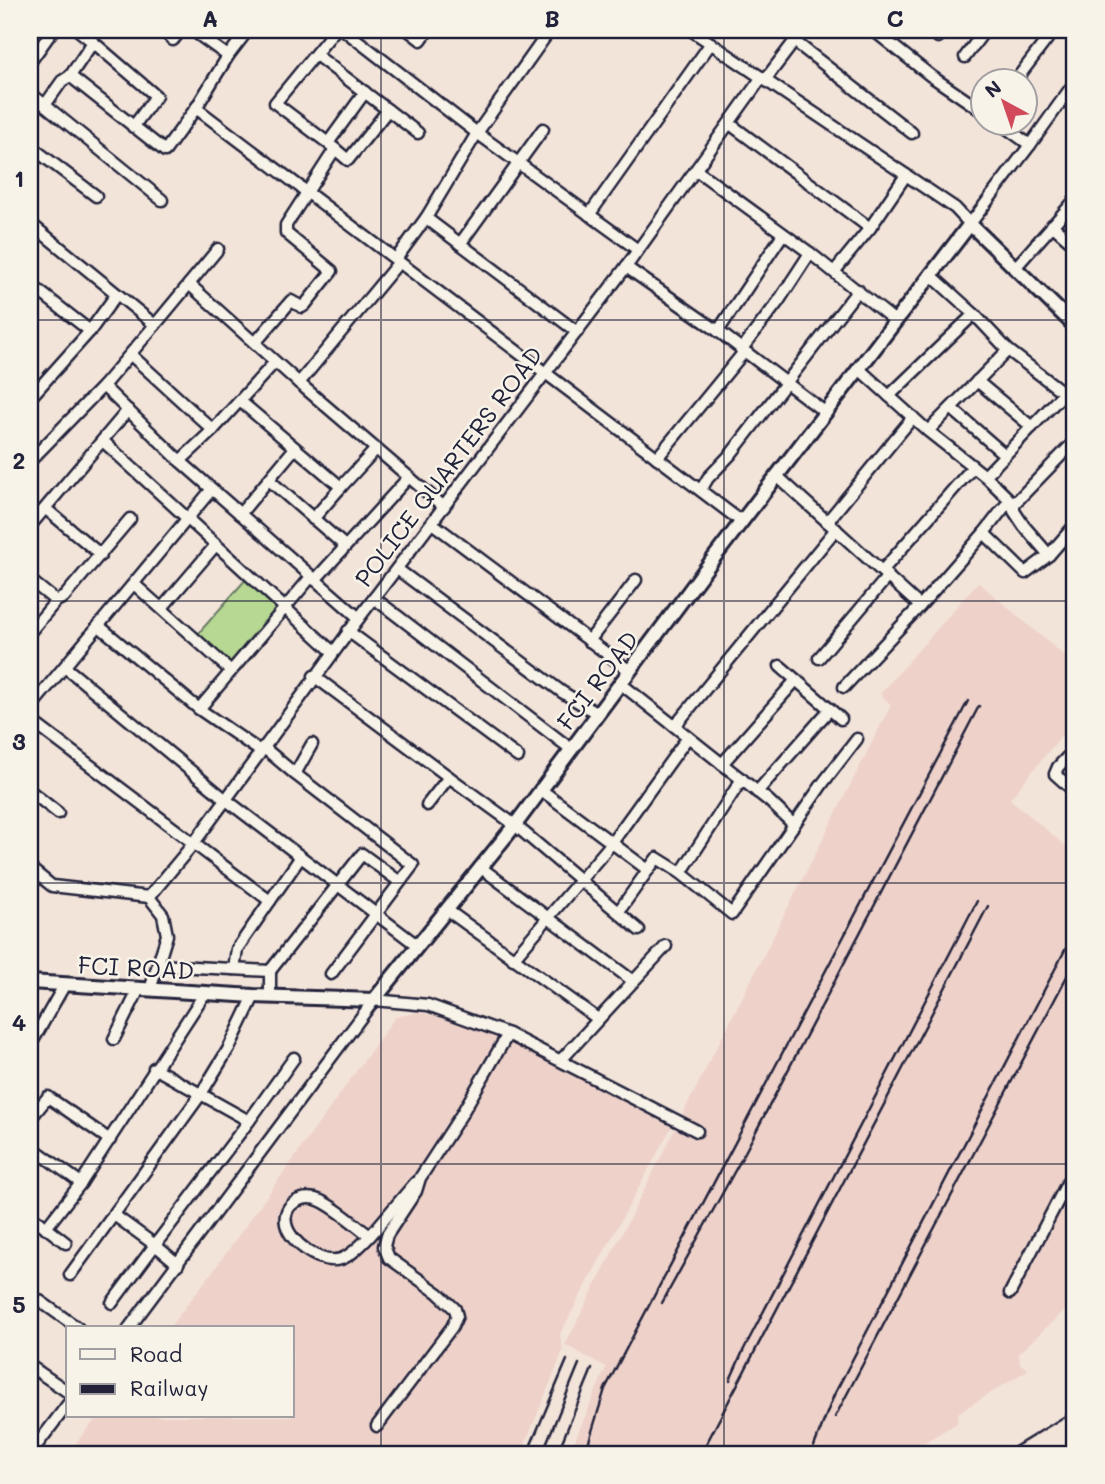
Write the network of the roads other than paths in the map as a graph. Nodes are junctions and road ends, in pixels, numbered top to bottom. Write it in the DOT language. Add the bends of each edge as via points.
graph roads {
  1 [pos="53,30"];
  2 [pos="78,30"];
  3 [pos="162,30"];
  4 [pos="181,30"];
  5 [pos="192,30"];
  6 [pos="248,30"];
  7 [pos="335,30"];
  8 [pos="344,30"];
  9 [pos="408,30"];
  10 [pos="428,30"];
  11 [pos="550,30"];
  12 [pos="691,30"];
  13 [pos="803,30"];
  14 [pos="873,30"];
  15 [pos="985,30"];
  16 [pos="1054,30"];
  17 [pos="1067,30"];
  18 [pos="1075,36"];
  19 [pos="30,41"];
  20 [pos="794,41"];
  21 [pos="93,42"];
  22 [pos="711,43"];
  23 [pos="39,49"];
  24 [pos="316,55"];
  25 [pos="228,56"];
  26 [pos="965,57"];
  27 [pos="30,62"];
  28 [pos="1027,66"];
  29 [pos="70,76"];
  30 [pos="763,79"];
  31 [pos="1075,82"];
  32 [pos="365,92"];
  33 [pos="30,93"];
  34 [pos="968,101"];
  35 [pos="45,105"];
  36 [pos="196,108"];
  37 [pos="388,110"];
  38 [pos="730,124"];
  39 [pos="133,127"];
  40 [pos="543,129"];
  41 [pos="912,132"];
  42 [pos="418,133"];
  43 [pos="477,133"];
  44 [pos="1018,136"];
  45 [pos="1030,145"];
  46 [pos="30,146"];
  47 [pos="332,146"];
  48 [pos="517,162"];
  49 [pos="696,170"];
  50 [pos="906,175"];
  51 [pos="309,192"];
  52 [pos="96,196"];
  53 [pos="162,200"];
  54 [pos="1075,200"];
  55 [pos="589,215"];
  56 [pos="426,218"];
  57 [pos="30,223"];
  58 [pos="970,224"];
  59 [pos="1052,225"];
  60 [pos="870,228"];
  61 [pos="783,233"];
  62 [pos="460,244"];
  63 [pos="1075,245"];
  64 [pos="218,249"];
  65 [pos="638,250"];
  66 [pos="810,253"];
  67 [pos="398,260"];
  68 [pos="626,267"];
  69 [pos="1014,268"];
  70 [pos="834,272"];
  71 [pos="930,274"];
  72 [pos="30,284"];
  73 [pos="189,284"];
  74 [pos="858,290"];
  75 [pos="116,295"];
  76 [pos="974,314"];
  77 [pos="895,321"];
  78 [pos="155,326"];
  79 [pos="1075,326"];
  80 [pos="90,331"];
  81 [pos="718,331"];
  82 [pos="577,332"];
  83 [pos="255,343"];
  84 [pos="1008,350"];
  85 [pos="742,351"];
  86 [pos="131,355"];
  87 [pos="275,362"];
  88 [pos="858,368"];
  89 [pos="546,373"];
  90 [pos="977,381"];
  91 [pos="299,383"];
  92 [pos="785,383"];
  93 [pos="103,386"];
  94 [pos="1064,393"];
  95 [pos="889,396"];
  96 [pos="30,398"];
  97 [pos="240,401"];
  98 [pos="1075,405"];
  99 [pos="951,408"];
  100 [pos="128,410"];
  101 [pos="826,413"];
  102 [pos="913,417"];
  103 [pos="1032,427"];
  104 [pos="213,430"];
  105 [pos="928,431"];
  106 [pos="1075,441"];
  107 [pos="104,442"];
  108 [pos="295,448"];
  109 [pos="376,449"];
  110 [pos="1005,456"];
  111 [pos="657,458"];
  112 [pos="30,461"];
  113 [pos="180,461"];
  114 [pos="973,467"];
  115 [pos="777,476"];
  116 [pos="985,476"];
  117 [pos="409,477"];
  118 [pos="269,480"];
  119 [pos="341,487"];
  120 [pos="212,489"];
  121 [pos="701,491"];
  122 [pos="1011,502"];
  123 [pos="444,508"];
  124 [pos="46,509"];
  125 [pos="240,514"];
  126 [pos="131,519"];
  127 [pos="313,519"];
  128 [pos="187,520"];
  129 [pos="742,522"];
  130 [pos="827,522"];
  131 [pos="432,523"];
  132 [pos="1075,525"];
  133 [pos="30,526"];
  134 [pos="836,529"];
  135 [pos="984,533"];
  136 [pos="215,546"];
  137 [pos="345,547"];
  138 [pos="101,555"];
  139 [pos="1049,555"];
  140 [pos="397,569"];
  141 [pos="885,574"];
  142 [pos="313,578"];
  143 [pos="30,580"];
  144 [pos="636,580"];
  145 [pos="134,584"];
  146 [pos="374,598"];
  147 [pos="56,601"];
  148 [pos="920,606"];
  149 [pos="162,608"];
  150 [pos="284,609"];
  151 [pos="359,618"];
  152 [pos="99,626"];
  153 [pos="348,631"];
  154 [pos="30,632"];
  155 [pos="589,640"];
  156 [pos="333,652"];
  157 [pos="819,658"];
  158 [pos="780,666"];
  159 [pos="65,667"];
  160 [pos="231,671"];
  161 [pos="630,671"];
  162 [pos="314,676"];
  163 [pos="796,680"];
  164 [pos="620,683"];
  165 [pos="844,687"];
  166 [pos="30,708"];
  167 [pos="199,709"];
  168 [pos="830,709"];
  169 [pos="598,714"];
  170 [pos="841,719"];
  171 [pos="30,720"];
  172 [pos="675,726"];
  173 [pos="688,737"];
  174 [pos="857,739"];
  175 [pos="312,744"];
  176 [pos="571,748"];
  177 [pos="261,749"];
  178 [pos="1075,749"];
  179 [pos="519,757"];
  180 [pos="722,764"];
  181 [pos="295,774"];
  182 [pos="449,777"];
  183 [pos="742,779"];
  184 [pos="540,789"];
  185 [pos="30,791"];
  186 [pos="757,792"];
  187 [pos="1075,792"];
  188 [pos="225,799"];
  189 [pos="427,806"];
  190 [pos="58,813"];
  191 [pos="515,825"];
  192 [pos="794,825"];
  193 [pos="194,843"];
  194 [pos="611,844"];
  195 [pos="300,858"];
  196 [pos="481,867"];
  197 [pos="30,868"];
  198 [pos="648,870"];
  199 [pos="681,873"];
  200 [pos="580,881"];
  201 [pos="400,882"];
  202 [pos="338,886"];
  203 [pos="149,897"];
  204 [pos="270,901"];
  205 [pos="447,910"];
  206 [pos="619,911"];
  207 [pos="374,914"];
  208 [pos="547,918"];
  209 [pos="639,930"];
  210 [pos="418,946"];
  211 [pos="666,946"];
  212 [pos="513,959"];
  213 [pos="158,965"];
  214 [pos="234,969"];
  215 [pos="270,971"];
  216 [pos="331,974"];
  217 [pos="633,981"];
  218 [pos="30,982"];
  219 [pos="65,984"];
  220 [pos="145,989"];
  221 [pos="205,993"];
  222 [pos="254,996"];
  223 [pos="270,996"];
  224 [pos="374,1000"];
  225 [pos="598,1019"];
  226 [pos="508,1034"];
  227 [pos="114,1039"];
  228 [pos="31,1044"];
  229 [pos="294,1058"];
  230 [pos="561,1059"];
  231 [pos="154,1068"];
  232 [pos="201,1094"];
  233 [pos="30,1119"];
  234 [pos="249,1121"];
  235 [pos="697,1131"];
  236 [pos="110,1140"];
  237 [pos="30,1146"];
  238 [pos="1075,1168"];
  239 [pos="420,1178"];
  240 [pos="81,1184"];
  241 [pos="30,1215"];
  242 [pos="114,1215"];
  243 [pos="46,1228"];
  244 [pos="370,1236"];
  245 [pos="66,1243"];
  246 [pos="155,1245"];
  247 [pos="178,1264"];
  248 [pos="70,1275"];
  249 [pos="1010,1293"];
  250 [pos="30,1294"];
  251 [pos="112,1303"];
  252 [pos="75,1326"];
  253 [pos="131,1326"];
  254 [pos="30,1366"];
  255 [pos="66,1391"];
  256 [pos="66,1406"];
  257 [pos="377,1426"];
  258 [pos="34,1440"];
  259 [pos="30,1454"];
  1 -- 23 [label="street"];
  2 -- 21 [label="street"];
  3 -- 4 [label="street" via="173,40"];
  5 -- 25 [label="street"];
  6 -- 25 [label="street"];
  7 -- 24 [label="street"];
  8 -- 43 [label="street"];
  9 -- 10 [label="street" via="421,40"];
  11 -- 43 [label="street"];
  12 -- 22 [label="street"];
  13 -- 20 [label="street, POLICE QUARTERS ROAD"];
  14 -- 34 [label="street"];
  15 -- 26 [label="street"];
  16 -- 28 [label="street"];
  17 -- 18 [label="street"];
  19 -- 23 [label="street"];
  20 -- 30 [label="street, POLICE QUARTERS ROAD"];
  20 -- 41 [label="street"];
  21 -- 29 [label="street"];
  21 -- 39 [label="street" via="156,96"];
  22 -- 30 [label="street"];
  22 -- 55 [label="street"];
  23 -- 27 [label="street"];
  24 -- 32 [label="street"];
  24 -- 47 [label="street" via="275,103"];
  25 -- 36 [label="street"];
  29 -- 35 [label="street"];
  29 -- 39 [label="street"];
  30 -- 38 [label="street, POLICE QUARTERS ROAD"];
  30 -- 50 [label="street"];
  31 -- 45 [label="street"];
  32 -- 37 [label="street"];
  32 -- 47 [label="street"];
  33 -- 35 [label="street"];
  35 -- 53 [label="street"];
  36 -- 39 [label="street" via="165,151"];
  36 -- 51 [label="street"];
  37 -- 42 [label="street"];
  37 -- 47 [label="street" via="348,160"];
  38 -- 49 [label="street, POLICE QUARTERS ROAD"];
  38 -- 60 [label="street"];
  40 -- 48 [label="street"];
  43 -- 48 [label="street"];
  43 -- 56 [label="street"];
  44 -- 45 [label="street"];
  45 -- 58 [label="street"];
  46 -- 52 [label="street"];
  47 -- 51 [label="street"];
  48 -- 55 [label="street"];
  48 -- 62 [label="street"];
  49 -- 61 [label="street"];
  49 -- 65 [label="street, POLICE QUARTERS ROAD"];
  50 -- 58 [label="street" via="955,208"];
  50 -- 60 [label="street"];
  51 -- 67 [label="street"];
  51 -- 83 [label="street" via="286,225 286,233 332,271 302,307 292,301"];
  54 -- 59 [label="street"];
  55 -- 65 [label="street"];
  56 -- 62 [label="street"];
  56 -- 67 [label="street"];
  57 -- 75 [label="street"];
  58 -- 69 [label="street"];
  58 -- 71 [label="street, FCI ROAD"];
  59 -- 63 [label="street"];
  59 -- 69 [label="street"];
  60 -- 70 [label="street"];
  61 -- 66 [label="street"];
  61 -- 81 [label="street"];
  62 -- 82 [label="street"];
  64 -- 73 [label="street"];
  65 -- 68 [label="street, POLICE QUARTERS ROAD"];
  66 -- 70 [label="street"];
  66 -- 85 [label="street"];
  67 -- 89 [label="street"];
  67 -- 91 [label="street"];
  68 -- 81 [label="street"];
  68 -- 82 [label="street, POLICE QUARTERS ROAD"];
  69 -- 79 [label="street"];
  70 -- 74 [label="street"];
  71 -- 76 [label="street"];
  71 -- 77 [label="street, FCI ROAD"];
  72 -- 80 [label="street"];
  73 -- 78 [label="street"];
  73 -- 83 [label="street"];
  74 -- 77 [label="street"];
  74 -- 92 [label="street"];
  75 -- 78 [label="street"];
  75 -- 80 [label="street"];
  76 -- 84 [label="street"];
  76 -- 95 [label="street"];
  77 -- 88 [label="street, FCI ROAD"];
  78 -- 86 [label="street"];
  80 -- 96 [label="street"];
  81 -- 85 [label="street"];
  82 -- 89 [label="street, POLICE QUARTERS ROAD"];
  83 -- 87 [label="street"];
  84 -- 90 [label="street"];
  84 -- 94 [label="street"];
  85 -- 92 [label="street"];
  85 -- 111 [label="street"];
  86 -- 93 [label="street"];
  86 -- 104 [label="street"];
  87 -- 91 [label="street"];
  87 -- 97 [label="street"];
  88 -- 95 [label="street"];
  88 -- 101 [label="street, FCI ROAD"];
  89 -- 111 [label="street"];
  89 -- 123 [label="street, POLICE QUARTERS ROAD"];
  90 -- 99 [label="street"];
  90 -- 103 [label="street"];
  91 -- 109 [label="street"];
  92 -- 101 [label="street"];
  92 -- 121 [label="street"];
  93 -- 100 [label="street, POLICE QUARTERS ROAD"];
  93 -- 112 [label="street"];
  94 -- 98 [label="street"];
  94 -- 103 [label="street"];
  95 -- 102 [label="street"];
  97 -- 104 [label="street"];
  97 -- 108 [label="street"];
  99 -- 105 [label="street"];
  99 -- 110 [label="street"];
  100 -- 107 [label="street"];
  100 -- 113 [label="street, POLICE QUARTERS ROAD"];
  101 -- 115 [label="street, FCI ROAD"];
  102 -- 105 [label="street"];
  102 -- 130 [label="street"];
  103 -- 110 [label="street"];
  104 -- 113 [label="street"];
  105 -- 114 [label="street"];
  106 -- 122 [label="street"];
  107 -- 124 [label="street"];
  107 -- 128 [label="street"];
  108 -- 118 [label="street"];
  108 -- 119 [label="street"];
  109 -- 117 [label="street"];
  109 -- 119 [label="street"];
  110 -- 116 [label="street"];
  111 -- 121 [label="street"];
  113 -- 120 [label="street, POLICE QUARTERS ROAD"];
  114 -- 116 [label="street"];
  114 -- 141 [label="street"];
  115 -- 129 [label="street, FCI ROAD"];
  115 -- 130 [label="street"];
  116 -- 122 [label="street"];
  117 -- 123 [label="street"];
  117 -- 137 [label="street"];
  118 -- 125 [label="street"];
  118 -- 127 [label="street"];
  119 -- 127 [label="street"];
  120 -- 125 [label="street, POLICE QUARTERS ROAD"];
  120 -- 128 [label="street"];
  121 -- 129 [label="street"];
  122 -- 135 [label="street"];
  122 -- 139 [label="street"];
  123 -- 131 [label="street, POLICE QUARTERS ROAD"];
  124 -- 133 [label="street"];
  124 -- 138 [label="street"];
  125 -- 142 [label="street, POLICE QUARTERS ROAD"];
  126 -- 138 [label="street"];
  127 -- 137 [label="street"];
  128 -- 136 [label="street"];
  128 -- 145 [label="street"];
  129 -- 161 [label="street, FCI ROAD"];
  130 -- 134 [label="street"];
  131 -- 140 [label="street, POLICE QUARTERS ROAD"];
  131 -- 155 [label="street"];
  132 -- 139 [label="street"];
  134 -- 141 [label="street"];
  134 -- 172 [label="street"];
  135 -- 139 [label="street" via="1025,573"];
  135 -- 148 [label="street"];
  136 -- 149 [label="street"];
  136 -- 150 [label="street"];
  137 -- 142 [label="street"];
  138 -- 147 [label="street"];
  140 -- 146 [label="street, POLICE QUARTERS ROAD"];
  140 -- 169 [label="street"];
  141 -- 148 [label="street"];
  141 -- 157 [label="street"];
  142 -- 150 [label="street"];
  142 -- 151 [label="street, POLICE QUARTERS ROAD"];
  143 -- 147 [label="street"];
  144 -- 155 [label="street"];
  145 -- 149 [label="street"];
  145 -- 152 [label="street"];
  146 -- 151 [label="street, POLICE QUARTERS ROAD"];
  146 -- 176 [label="street"];
  147 -- 154 [label="street"];
  148 -- 165 [label="street"];
  149 -- 160 [label="street"];
  150 -- 156 [label="street"];
  150 -- 160 [label="street"];
  151 -- 153 [label="street"];
  152 -- 159 [label="street"];
  152 -- 167 [label="street"];
  153 -- 156 [label="street"];
  153 -- 179 [label="street"];
  155 -- 161 [label="street"];
  156 -- 162 [label="street"];
  158 -- 163 [label="street"];
  159 -- 166 [label="street"];
  159 -- 188 [label="street"];
  160 -- 167 [label="street"];
  161 -- 164 [label="street, FCI ROAD"];
  162 -- 177 [label="street"];
  162 -- 182 [label="street"];
  163 -- 168 [label="street"];
  163 -- 180 [label="street"];
  164 -- 169 [label="street, FCI ROAD"];
  164 -- 172 [label="street"];
  167 -- 177 [label="street"];
  168 -- 170 [label="street"];
  168 -- 186 [label="street"];
  169 -- 176 [label="street, FCI ROAD"];
  171 -- 193 [label="street"];
  172 -- 173 [label="street"];
  173 -- 180 [label="street"];
  173 -- 194 [label="street"];
  174 -- 192 [label="street"];
  175 -- 181 [label="street"];
  176 -- 184 [label="street, FCI ROAD"];
  177 -- 181 [label="street"];
  177 -- 188 [label="street"];
  178 -- 187 [label="street" via="1055,774"];
  180 -- 183 [label="street"];
  181 -- 201 [label="street" via="413,865"];
  182 -- 189 [label="street"];
  182 -- 191 [label="street"];
  183 -- 186 [label="street"];
  183 -- 199 [label="street"];
  184 -- 191 [label="street, FCI ROAD"];
  184 -- 194 [label="street"];
  185 -- 190 [label="street"];
  186 -- 192 [label="street"];
  188 -- 193 [label="street"];
  188 -- 195 [label="street"];
  191 -- 196 [label="street, FCI ROAD"];
  191 -- 200 [label="street"];
  192 -- 199 [label="street" via="732,914"];
  193 -- 203 [label="street"];
  193 -- 204 [label="street"];
  194 -- 198 [label="street"];
  194 -- 200 [label="street"];
  195 -- 202 [label="street"];
  195 -- 204 [label="street"];
  196 -- 205 [label="street, FCI ROAD"];
  196 -- 208 [label="street"];
  197 -- 203 [label="street" via="52,886"];
  198 -- 199 [label="street" via="657,858"];
  198 -- 206 [label="street"];
  200 -- 206 [label="street"];
  200 -- 208 [label="street"];
  201 -- 202 [label="street" via="362,854"];
  201 -- 207 [label="street"];
  202 -- 207 [label="street"];
  202 -- 215 [label="street"];
  203 -- 213 [label="street" via="163,915 167,935"];
  204 -- 214 [label="street" via="237,948"];
  205 -- 210 [label="street, FCI ROAD"];
  205 -- 212 [label="street"];
  206 -- 209 [label="street"];
  207 -- 210 [label="street"];
  207 -- 216 [label="street"];
  208 -- 212 [label="street"];
  208 -- 217 [label="street"];
  210 -- 224 [label="street, FCI ROAD"];
  211 -- 217 [label="street"];
  212 -- 225 [label="street"];
  213 -- 214 [label="street"];
  213 -- 220 [label="street"];
  214 -- 215 [label="street"];
  215 -- 223 [label="street"];
  217 -- 225 [label="street"];
  218 -- 219 [label="street, FCI ROAD"];
  219 -- 220 [label="street, FCI ROAD"];
  219 -- 228 [label="street"];
  220 -- 221 [label="street, FCI ROAD"];
  220 -- 227 [label="street"];
  221 -- 222 [label="street, FCI ROAD"];
  221 -- 231 [label="street"];
  222 -- 223 [label="street, FCI ROAD"];
  222 -- 232 [label="street"];
  223 -- 224 [label="street, FCI ROAD"];
  224 -- 226 [label="street" via="428,1005"];
  224 -- 247 [label="street"];
  225 -- 230 [label="street"];
  226 -- 230 [label="street"];
  226 -- 239 [label="street"];
  229 -- 234 [label="street"];
  230 -- 235 [label="street"];
  231 -- 232 [label="street"];
  231 -- 236 [label="street"];
  232 -- 234 [label="street"];
  232 -- 242 [label="street"];
  233 -- 236 [label="street" via="48,1097"];
  234 -- 246 [label="street"];
  236 -- 240 [label="street"];
  237 -- 240 [label="street"];
  238 -- 249 [label="street"];
  239 -- 244 [label="street"];
  239 -- 257 [label="street" via="384,1246 386,1253 438,1293 457,1316"];
  240 -- 243 [label="street"];
  241 -- 243 [label="street"];
  242 -- 246 [label="street"];
  242 -- 248 [label="street"];
  243 -- 245 [label="street"];
  244 -- 244 [label="street" via="340,1259 319,1258 290,1236 286,1215 298,1199 322,1201"];
  246 -- 247 [label="street"];
  246 -- 251 [label="street"];
  247 -- 253 [label="street"];
  250 -- 252 [label="street"];
  254 -- 255 [label="street"];
  256 -- 258 [label="street"];
  258 -- 259 [label="street"];
}
